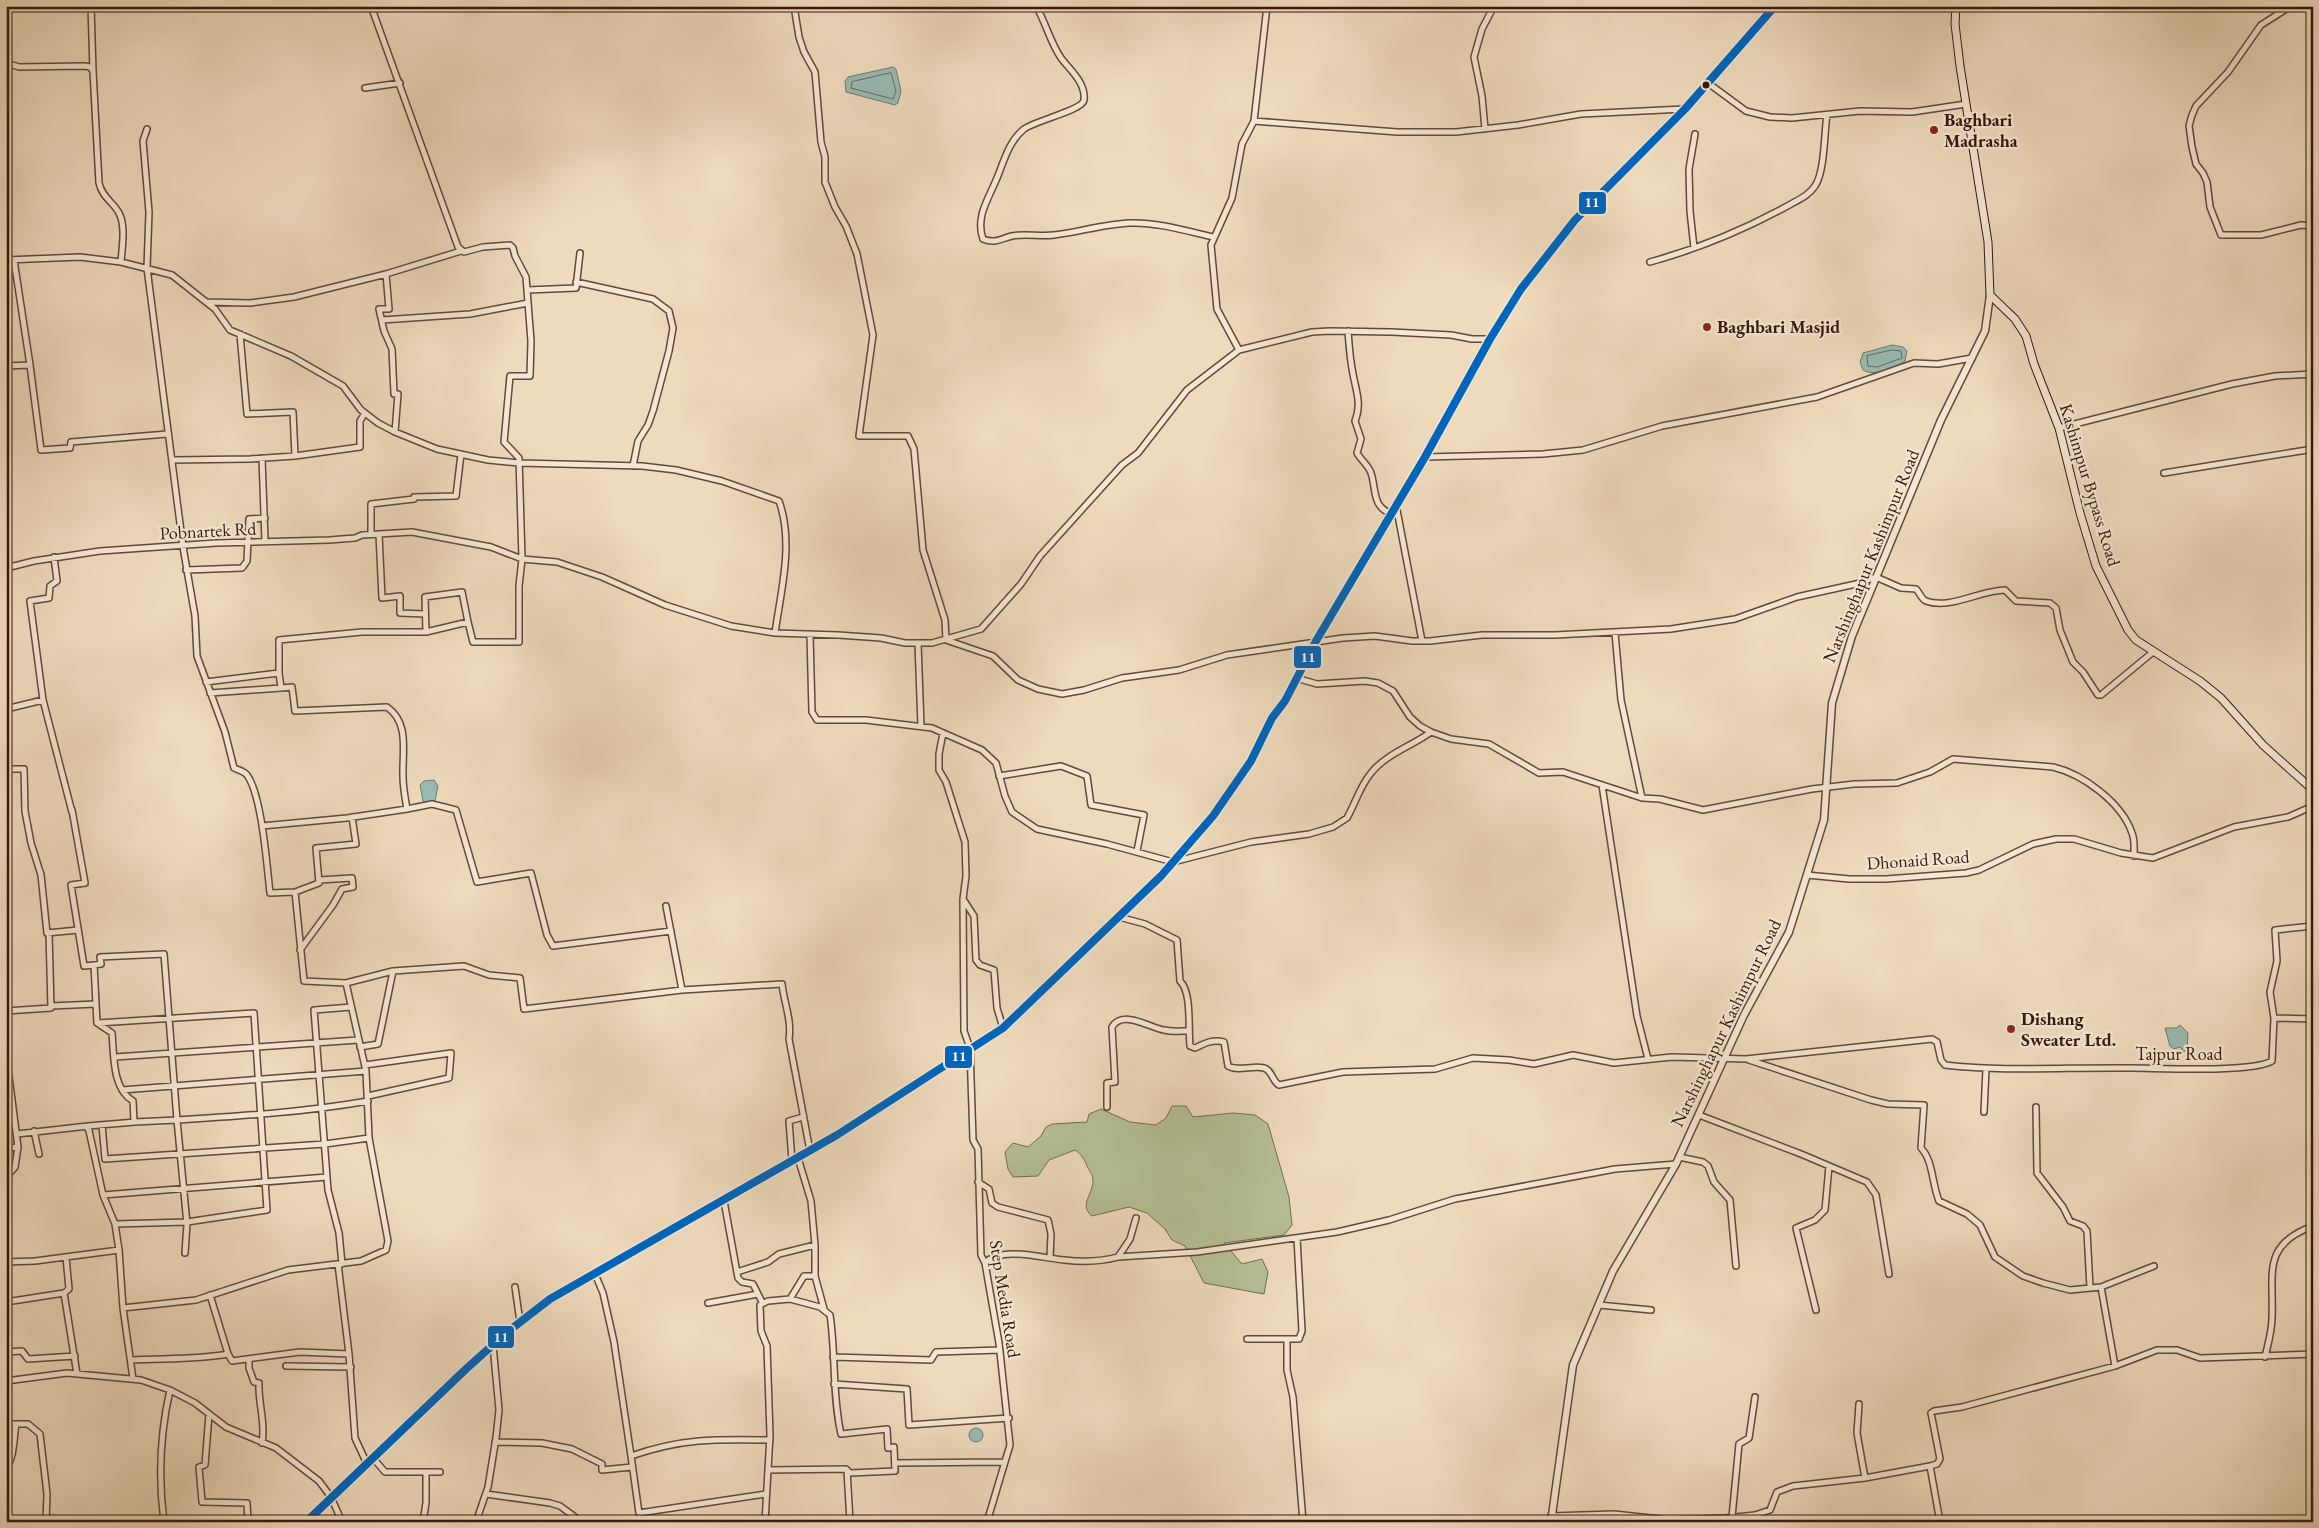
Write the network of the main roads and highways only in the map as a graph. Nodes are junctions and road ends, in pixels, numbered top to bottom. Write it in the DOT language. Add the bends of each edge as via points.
graph roads {
  1 [pos="1956,6"];
  2 [pos="1990,295"];
  3 [pos="2313,790"];
  1 -- 2 [label="main road, Narshinghapur Kashimpur Road" via="1955,24 1984,214"];
  2 -- 3 [label="main road, Kashimpur Bypass Road" via="2015,319 2026,336 2059,428 2096,566 2128,630 2136,640 2200,681 2220,698 2263,745"];
}
